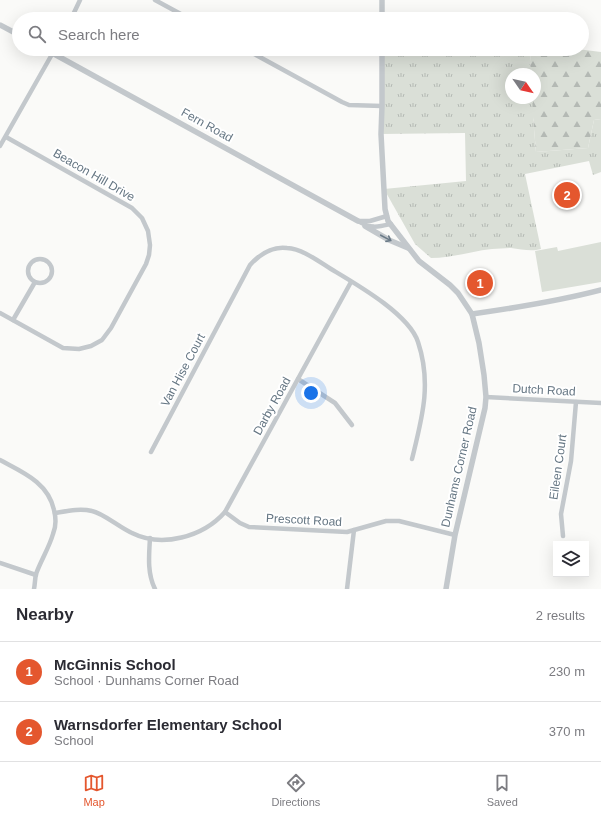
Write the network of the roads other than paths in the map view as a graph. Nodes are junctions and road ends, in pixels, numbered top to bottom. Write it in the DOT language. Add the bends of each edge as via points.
graph roads {
  1 [pos="80,0"];
  2 [pos="155,0"];
  3 [pos="382,0"];
  4 [pos="74,12"];
  5 [pos="177,12"];
  6 [pos="382,12"];
  7 [pos="0,25"];
  8 [pos="12,31"];
  9 [pos="51,56"];
  10 [pos="63,56"];
  11 [pos="258,56"];
  12 [pos="382,56"];
  13 [pos="382,106"];
  14 [pos="6,136"];
  15 [pos="0,146"];
  16 [pos="387,216"];
  17 [pos="358,221"];
  18 [pos="391,224"];
  19 [pos="365,226"];
  20 [pos="408,248"];
  21 [pos="35,282"];
  22 [pos="351,282"];
  23 [pos="601,290"];
  24 [pos="0,313"];
  25 [pos="472,314"];
  26 [pos="13,320"];
  27 [pos="298,379"];
  28 [pos="486,397"];
  29 [pos="576,402"];
  30 [pos="601,403"];
  31 [pos="352,425"];
  32 [pos="151,452"];
  33 [pos="412,459"];
  34 [pos="0,460"];
  35 [pos="225,512"];
  36 [pos="55,513"];
  37 [pos="354,530"];
  38 [pos="455,535"];
  39 [pos="563,536"];
  40 [pos="150,538"];
  41 [pos="0,563"];
  42 [pos="36,575"];
  43 [pos="34,589"];
  44 [pos="154,589"];
  45 [pos="347,589"];
  46 [pos="446,589"];
  1 -- 4 [label="street"];
  2 -- 5 [label="street"];
  3 -- 6 [label="street"];
  7 -- 8 [label="street"];
  9 -- 14 [label="street"];
  10 -- 17 [label="street, Fern Road"];
  11 -- 13 [label="street" via="349,105"];
  12 -- 13 [label="street, Dunhams Corner Road"];
  13 -- 16 [label="street, Dunhams Corner Road" via="381,134"];
  14 -- 15 [label="street"];
  14 -- 26 [label="street, Beacon Hill Drive" via="132,208 147,227 150,245 146,264 102,340 79,350 63,348"];
  16 -- 17 [label="street" via="370,221"];
  16 -- 18 [label="street, Dunhams Corner Road"];
  17 -- 19 [label="street, Fern Road"];
  18 -- 19 [label="street" via="375,228"];
  18 -- 20 [label="street, Dunhams Corner Road"];
  19 -- 20 [label="street, one-way"];
  20 -- 25 [label="street, Dunhams Corner Road" via="419,261 458,293"];
  21 -- 21 [label="street" via="46,282 51,277 51,266 46,260 35,260 30,266 28,273"];
  21 -- 26 [label="street"];
  22 -- 27 [label="street, Darby Road"];
  22 -- 32 [label="street, Van Hise Court" via="295,249 275,249 257,257 232,298"];
  22 -- 33 [label="street" via="398,316 414,332 418,342 422,358 425,401"];
  23 -- 25 [label="street"];
  24 -- 26 [label="street, Beacon Hill Drive"];
  25 -- 28 [label="street, Dunhams Corner Road" via="479,343"];
  27 -- 31 [label="street" via="335,403"];
  27 -- 35 [label="street, Darby Road"];
  28 -- 29 [label="street, Dutch Road"];
  28 -- 38 [label="street, Dunhams Corner Road"];
  29 -- 30 [label="street, Dutch Road"];
  29 -- 39 [label="street, Eileen Court" via="571,461 561,514"];
  34 -- 36 [label="street" via="39,484 49,496"];
  35 -- 37 [label="street, Prescott Road" via="249,527 327,532"];
  35 -- 40 [label="street, Darby Road" via="212,524 188,536 171,539"];
  36 -- 40 [label="street, Darby Road" via="93,511 132,534"];
  36 -- 42 [label="street" via="54,534"];
  37 -- 38 [label="street, Prescott Road" via="386,521 399,521"];
  37 -- 45 [label="street"];
  38 -- 46 [label="street, Dunhams Corner Road"];
  40 -- 44 [label="street" via="150,578"];
  41 -- 42 [label="street"];
  42 -- 43 [label="street"];
}
